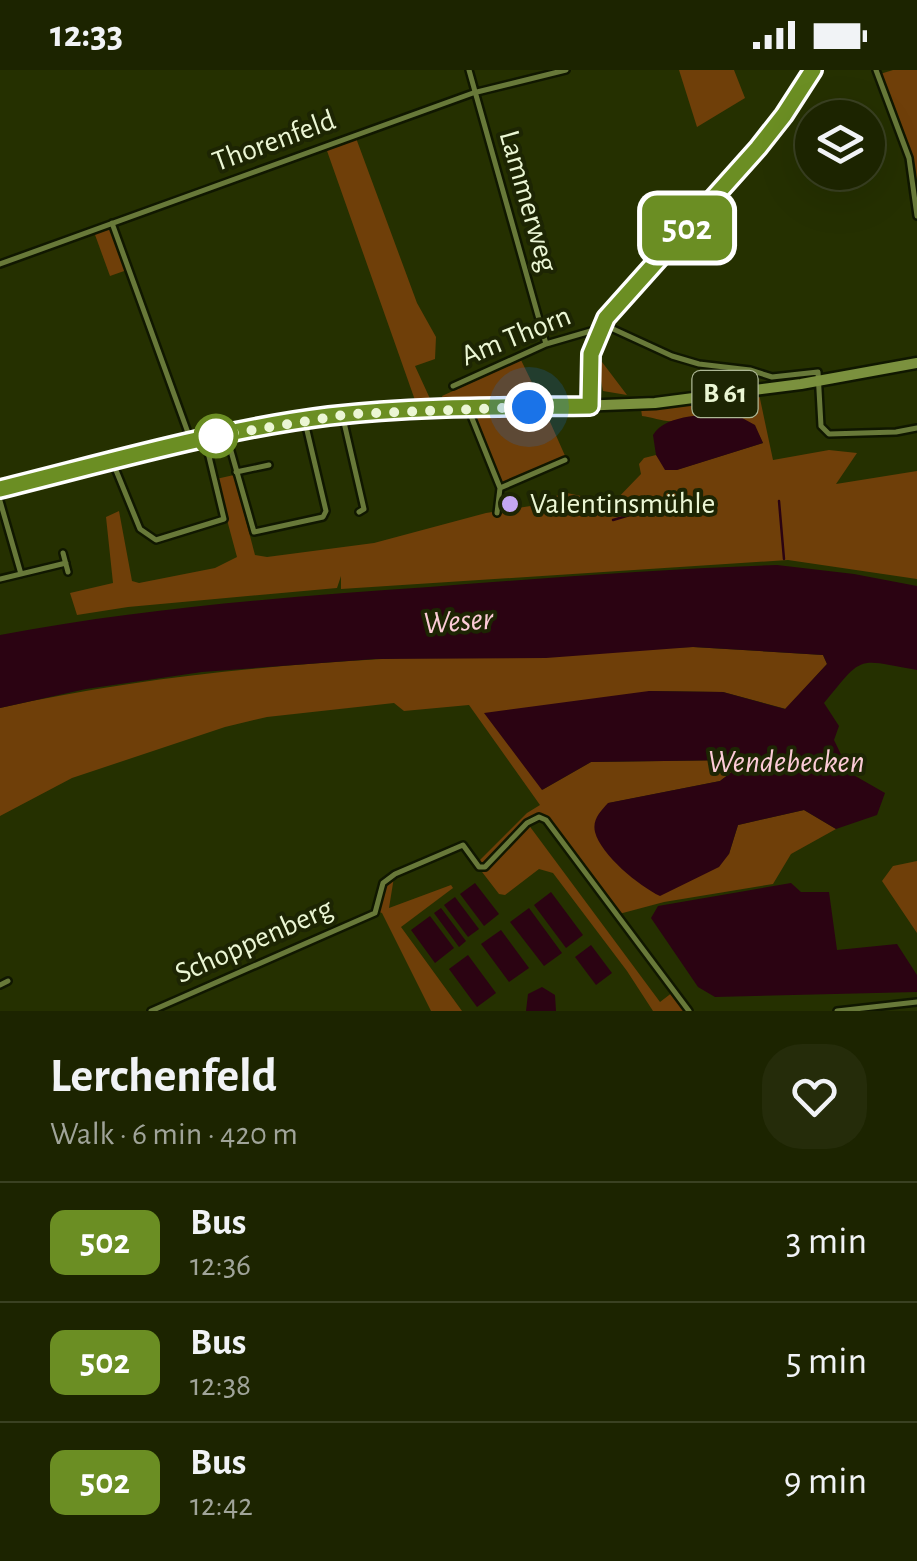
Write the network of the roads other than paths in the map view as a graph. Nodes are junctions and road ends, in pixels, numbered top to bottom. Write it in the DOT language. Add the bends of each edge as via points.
graph roads {
  1 [pos="469,70"];
  2 [pos="566,70"];
  3 [pos="813,70"];
  4 [pos="876,70"];
  5 [pos="473,93"];
  6 [pos="917,216"];
  7 [pos="112,223"];
  8 [pos="0,264"];
  9 [pos="601,328"];
  10 [pos="546,344"];
  11 [pos="917,363"];
  12 [pos="820,380"];
  13 [pos="452,386"];
  14 [pos="590,406"];
  15 [pos="468,408"];
  16 [pos="343,415"];
  17 [pos="304,420"];
  18 [pos="917,428"];
  19 [pos="226,434"];
  20 [pos="204,438"];
  21 [pos="191,441"];
  22 [pos="565,460"];
  23 [pos="112,461"];
  24 [pos="269,465"];
  25 [pos="236,472"];
  26 [pos="500,488"];
  27 [pos="0,489"];
  28 [pos="0,501"];
  29 [pos="359,512"];
  30 [pos="497,513"];
  31 [pos="64,553"];
  32 [pos="66,562"];
  33 [pos="68,572"];
  34 [pos="21,574"];
  35 [pos="0,579"];
  36 [pos="8,981"];
  37 [pos="0,985"];
  38 [pos="917,1002"];
  39 [pos="151,1011"];
  40 [pos="690,1011"];
  41 [pos="837,1011"];
  1 -- 5 [label="street, Lammerweg"];
  2 -- 5 [label="street, Thorenfeld"];
  3 -- 9 [label="street" via="758,148"];
  4 -- 6 [label="street" via="909,158"];
  5 -- 7 [label="street, Thorenfeld"];
  5 -- 10 [label="street, Lammerweg"];
  7 -- 8 [label="street, Thorenfeld"];
  7 -- 21 [label="street"];
  9 -- 10 [label="street, Am Thorn"];
  9 -- 12 [label="street, Am Thorn" via="700,364 772,377 814,370"];
  9 -- 14 [label="street" via="588,372"];
  10 -- 13 [label="street, Am Thorn"];
  11 -- 12 [label="main road, B 61"];
  12 -- 14 [label="main road, B 61"];
  12 -- 18 [label="street" via="822,426 829,434"];
  14 -- 15 [label="main road, B 61"];
  15 -- 16 [label="main road, B 61"];
  15 -- 26 [label="street"];
  16 -- 17 [label="main road, B 61"];
  16 -- 29 [label="street" via="364,509"];
  17 -- 19 [label="main road, B 61"];
  17 -- 25 [label="street" via="323,517 252,532"];
  19 -- 20 [label="main road, B 61"];
  19 -- 25 [label="street"];
  20 -- 21 [label="main road, B 61"];
  20 -- 23 [label="street" via="224,520 156,540 144,535"];
  21 -- 23 [label="main road, B 61"];
  22 -- 26 [label="street"];
  23 -- 27 [label="main road, B 61"];
  24 -- 25 [label="street"];
  26 -- 30 [label="street"];
  28 -- 34 [label="street"];
  31 -- 32 [label="street"];
  32 -- 33 [label="street"];
  32 -- 34 [label="street"];
  34 -- 35 [label="street"];
  36 -- 37 [label="street"];
  38 -- 41 [label="street"];
  39 -- 40 [label="street, Schoppenberg" via="375,913 383,882 395,874 463,845 485,867 539,818"];
}
